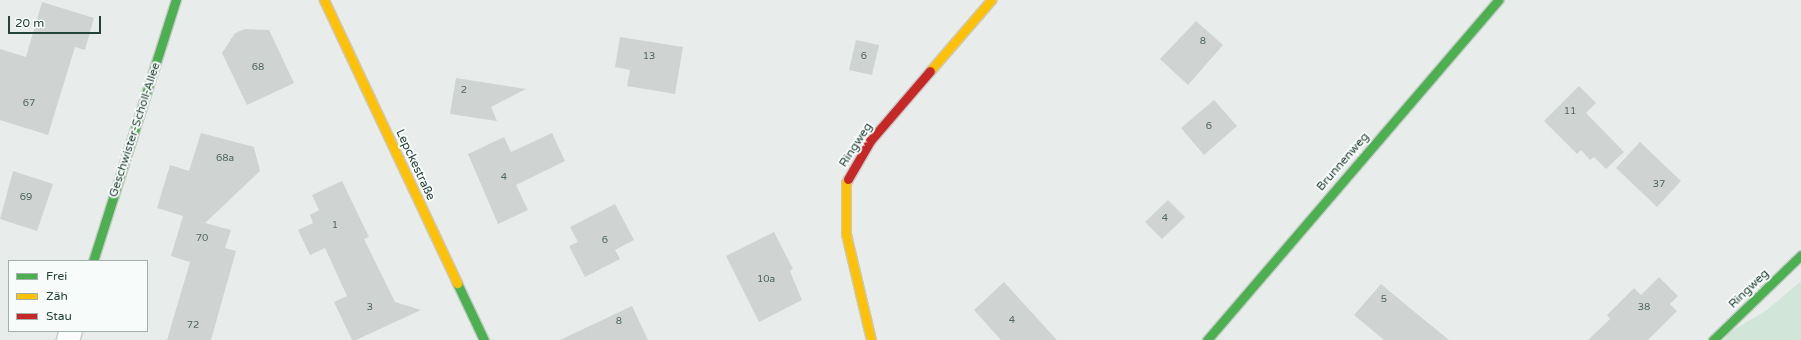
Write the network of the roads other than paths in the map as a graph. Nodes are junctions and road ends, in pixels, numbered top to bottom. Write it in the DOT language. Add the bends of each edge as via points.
graph roads {
  1 [pos="176,0"];
  2 [pos="324,0"];
  3 [pos="991,0"];
  4 [pos="1498,0"];
  5 [pos="1801,255"];
  6 [pos="93,260"];
  7 [pos="484,340"];
  8 [pos="871,340"];
  9 [pos="1207,340"];
  10 [pos="1714,340"];
  1 -- 6 [label="street, Geschwister-Scholl-Allee"];
  2 -- 7 [label="street, Lepckestraße"];
  3 -- 8 [label="street, Ringweg" via="870,140 846,183 846,234"];
  4 -- 9 [label="street, Brunnenweg"];
  5 -- 10 [label="street, Ringweg"];
}
